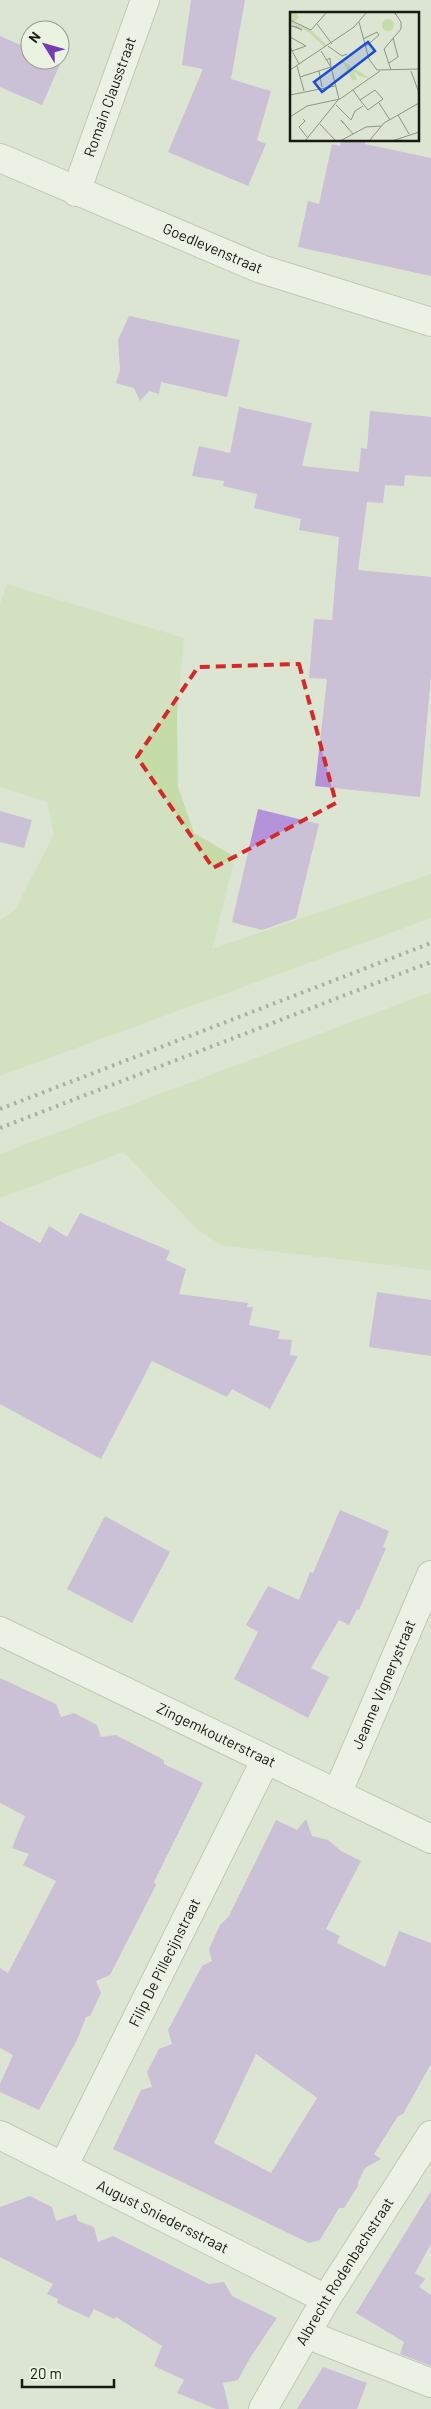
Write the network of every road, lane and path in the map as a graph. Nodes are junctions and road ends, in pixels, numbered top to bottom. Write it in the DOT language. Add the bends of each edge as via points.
graph roads {
  1 [pos="145,0"];
  2 [pos="0,158"];
  3 [pos="76,192"];
  4 [pos="431,322"];
  5 [pos="431,1575"];
  6 [pos="0,1631"];
  7 [pos="265,1761"];
  8 [pos="337,1794"];
  9 [pos="431,1840"];
  10 [pos="0,2135"];
  11 [pos="431,2135"];
  12 [pos="64,2165"];
  13 [pos="326,2299"];
  14 [pos="306,2334"];
  15 [pos="431,2383"];
  16 [pos="263,2409"];
  1 -- 3 [label="street, Romain Clausstraat"];
  2 -- 3 [label="street, Goedlevenstraat"];
  3 -- 4 [label="street, Goedlevenstraat" via="261,269"];
  5 -- 8 [label="street, Jeanne Vignerystraat"];
  6 -- 7 [label="street, Zingemkouterstraat"];
  7 -- 8 [label="street, Zingemkouterstraat"];
  7 -- 12 [label="street, Filip De Pillecijnstraat"];
  8 -- 9 [label="street, Zingemkouterstraat"];
  10 -- 12 [label="street, August Sniedersstraat"];
  11 -- 13 [label="street, Albrecht Rodenbachstraat"];
  12 -- 13 [label="street, August Sniedersstraat"];
  13 -- 14 [label="street, Albrecht Rodenbachstraat"];
  14 -- 15 [label="street"];
  14 -- 16 [label="street, Albrecht Rodenbachstraat"];
}
